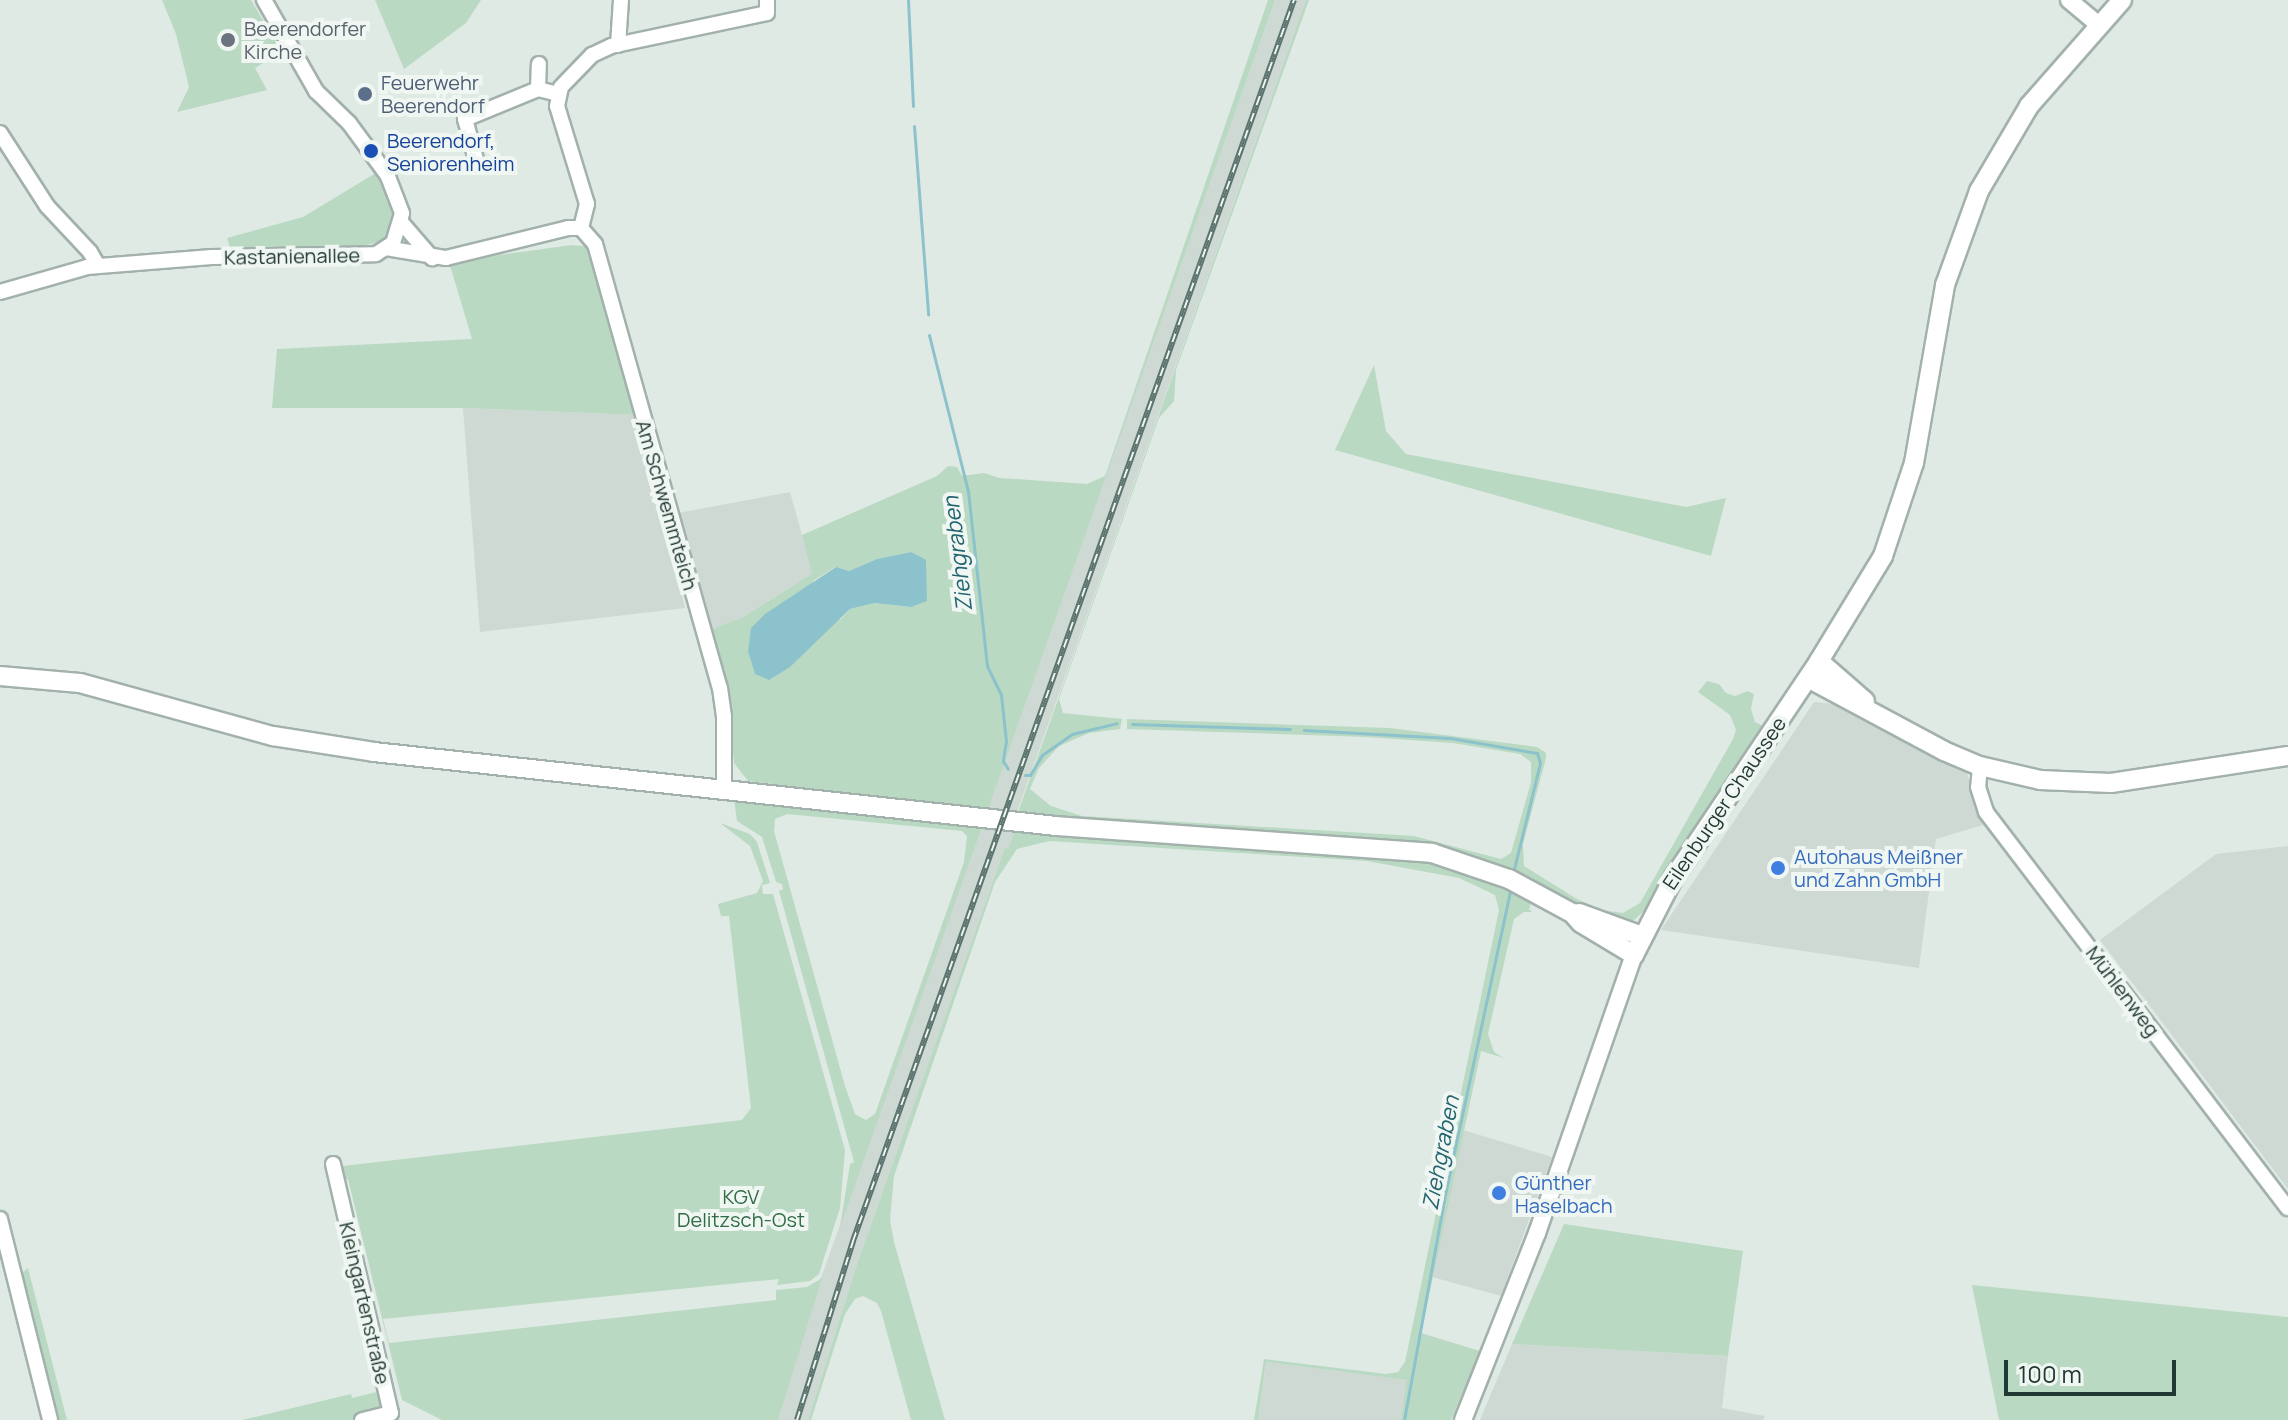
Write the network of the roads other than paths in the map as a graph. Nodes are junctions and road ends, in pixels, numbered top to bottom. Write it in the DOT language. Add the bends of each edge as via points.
graph roads {
  1 [pos="264,0"];
  2 [pos="621,0"];
  3 [pos="767,0"];
  4 [pos="2069,0"];
  5 [pos="2122,0"];
  6 [pos="2099,25"];
  7 [pos="618,45"];
  8 [pos="539,64"];
  9 [pos="538,89"];
  10 [pos="558,94"];
  11 [pos="0,133"];
  12 [pos="477,163"];
  13 [pos="401,222"];
  14 [pos="581,228"];
  15 [pos="386,248"];
  16 [pos="432,258"];
  17 [pos="98,266"];
  18 [pos="0,292"];
  19 [pos="1819,661"];
  20 [pos="0,676"];
  21 [pos="1808,678"];
  22 [pos="1872,709"];
  23 [pos="2288,756"];
  24 [pos="1980,766"];
  25 [pos="724,790"];
  26 [pos="1572,913"];
  27 [pos="1642,936"];
  28 [pos="1634,955"];
  29 [pos="333,1164"];
  30 [pos="2288,1208"];
  31 [pos="0,1219"];
  32 [pos="50,1420"];
  33 [pos="362,1420"];
  34 [pos="1463,1420"];
  1 -- 13 [label="street" via="316,91 382,166"];
  2 -- 7 [label="street"];
  3 -- 7 [label="street" via="767,13"];
  4 -- 6 [label="street"];
  5 -- 6 [label="main road, Eilenburger Chaussee"];
  6 -- 19 [label="main road, Eilenburger Chaussee" via="2029,106 1979,191 1945,285 1914,463 1895,528"];
  7 -- 10 [label="street" via="592,55"];
  8 -- 9 [label="street"];
  9 -- 10 [label="street"];
  9 -- 12 [label="street" via="465,119"];
  10 -- 14 [label="street" via="557,106 587,204"];
  11 -- 17 [label="street" via="47,206"];
  13 -- 15 [label="street"];
  13 -- 16 [label="street"];
  14 -- 16 [label="street, Kastanienallee"];
  14 -- 25 [label="street, Am Schwemmteich" via="595,244 720,688"];
  15 -- 16 [label="street, Kastanienallee"];
  15 -- 17 [label="street, Kastanienallee" via="351,256 283,254"];
  17 -- 18 [label="street, Kastanienallee"];
  19 -- 21 [label="main road, Eilenburger Chaussee"];
  19 -- 22 [label="main road"];
  20 -- 25 [label="main road" via="80,683 319,745"];
  21 -- 22 [label="main road"];
  21 -- 27 [label="main road, Eilenburger Chaussee" via="1674,877"];
  22 -- 24 [label="main road" via="1924,741"];
  23 -- 24 [label="main road" via="2111,783 2040,780"];
  24 -- 30 [label="street, Mühlenweg" via="1978,787 1986,812"];
  25 -- 26 [label="main road" via="1056,826 1403,849 1455,858 1494,872"];
  26 -- 27 [label="main road"];
  26 -- 28 [label="main road"];
  27 -- 28 [label="main road, Eilenburger Chaussee"];
  28 -- 34 [label="street, Eilenburger Chaussee" via="1537,1233"];
  29 -- 33 [label="street, Kleingartenstraße" via="391,1413"];
  31 -- 32 [label="street"];
}
